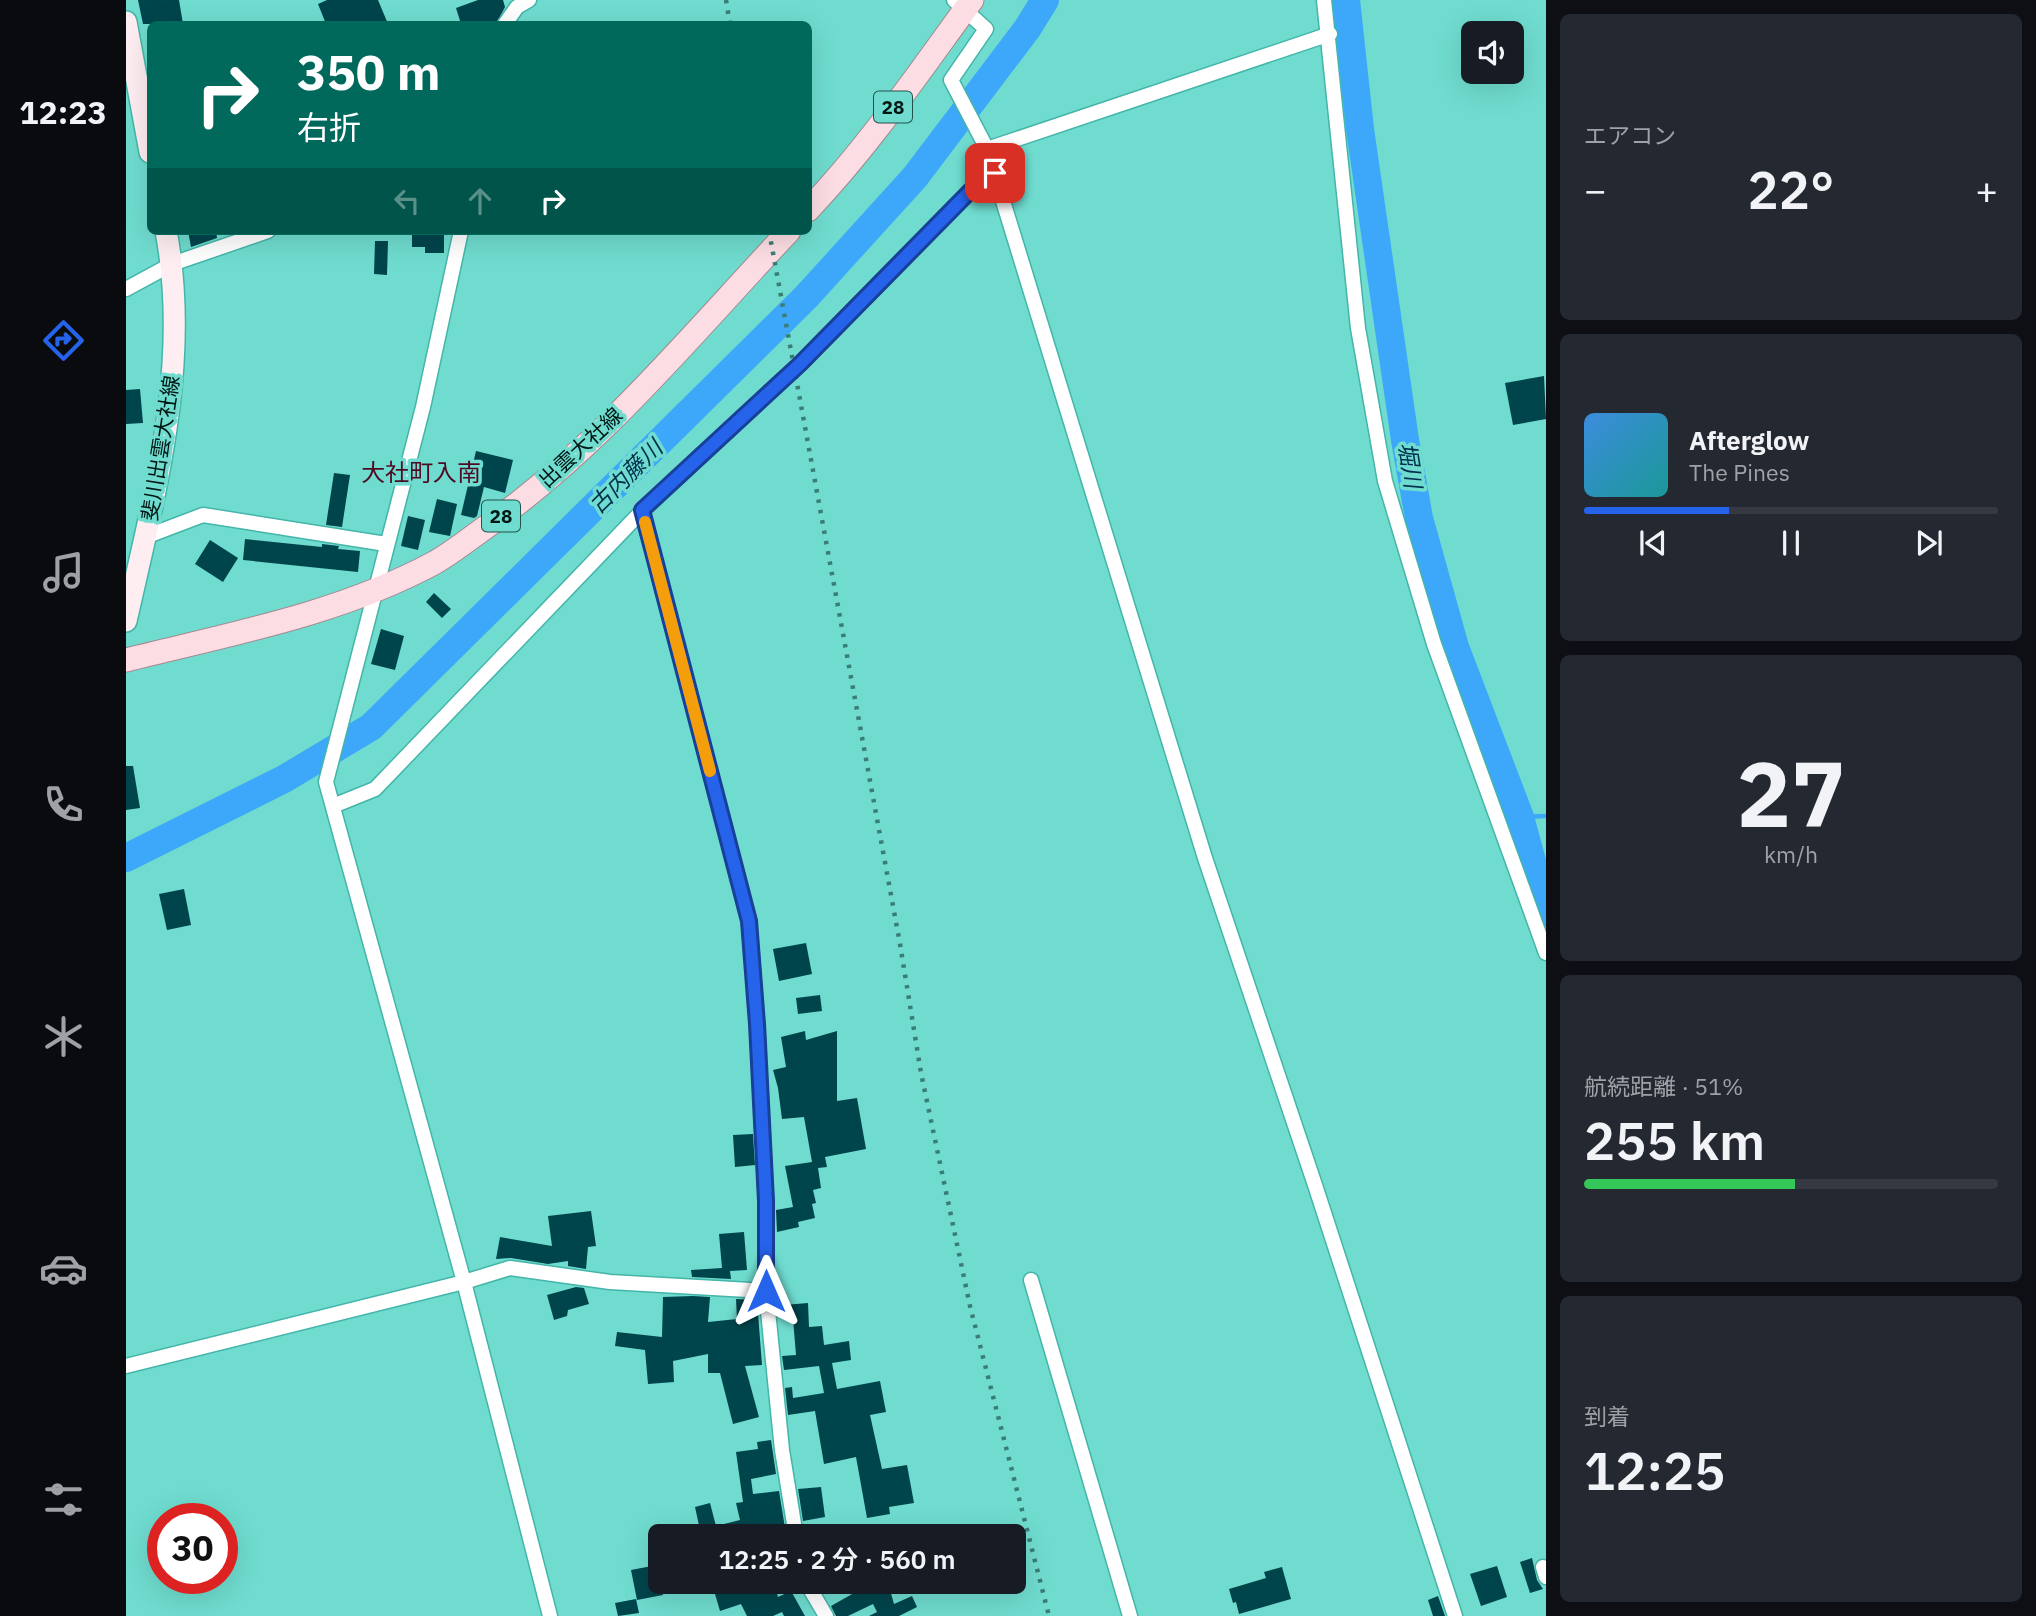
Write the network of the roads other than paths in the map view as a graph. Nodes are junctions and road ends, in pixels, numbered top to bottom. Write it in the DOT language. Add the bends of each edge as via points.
graph roads {
  1 [pos="530,0"];
  2 [pos="1324,0"];
  3 [pos="963,4"];
  4 [pos="507,21"];
  5 [pos="126,22"];
  6 [pos="1330,34"];
  7 [pos="147,136"];
  8 [pos="987,149"];
  9 [pos="995,173"];
  10 [pos="812,206"];
  11 [pos="167,235"];
  12 [pos="256,235"];
  13 [pos="460,235"];
  14 [pos="785,235"];
  15 [pos="172,264"];
  16 [pos="126,289"];
  17 [pos="642,510"];
  18 [pos="145,537"];
  19 [pos="386,544"];
  20 [pos="376,590"];
  21 [pos="126,621"];
  22 [pos="126,660"];
  23 [pos="333,806"];
  24 [pos="1546,953"];
  25 [pos="1031,1280"];
  26 [pos="464,1282"];
  27 [pos="766,1291"];
  28 [pos="126,1366"];
  29 [pos="794,1524"];
  30 [pos="813,1594"];
  31 [pos="550,1616"];
  32 [pos="826,1616"];
  33 [pos="1130,1616"];
  34 [pos="1455,1616"];
  1 -- 4 [label="street" via="517,7"];
  2 -- 6 [label="street"];
  3 -- 8 [label="street" via="986,29 951,80"];
  3 -- 10 [label="main road, 28" via="833,185"];
  5 -- 7 [label="main road"];
  6 -- 8 [label="street"];
  6 -- 24 [label="street" via="1358,328 1385,481 1434,644 1510,840"];
  8 -- 9 [label="street"];
  9 -- 17 [label="street" via="985,176 800,364"];
  9 -- 34 [label="street" via="1205,858"];
  11 -- 15 [label="main road, 斐川出雲大社線"];
  12 -- 15 [label="street"];
  13 -- 19 [label="street" via="423,407"];
  14 -- 20 [label="main road, 出雲大社線 / 28" via="595,437 533,492 436,562"];
  15 -- 16 [label="street"];
  15 -- 18 [label="main road, 斐川出雲大社線" via="175,330 170,408"];
  17 -- 23 [label="street" via="375,789"];
  17 -- 27 [label="street" via="749,921 766,1201"];
  18 -- 19 [label="street" via="203,515"];
  18 -- 21 [label="main road, 斐川出雲大社線"];
  19 -- 20 [label="street"];
  20 -- 22 [label="main road, 出雲大社線 / 28" via="300,616"];
  20 -- 23 [label="street" via="326,782"];
  23 -- 26 [label="street"];
  25 -- 33 [label="street"];
  26 -- 27 [label="street" via="510,1268 610,1282"];
  26 -- 28 [label="street"];
  26 -- 31 [label="street"];
  27 -- 29 [label="street"];
  30 -- 32 [label="street"];
}
